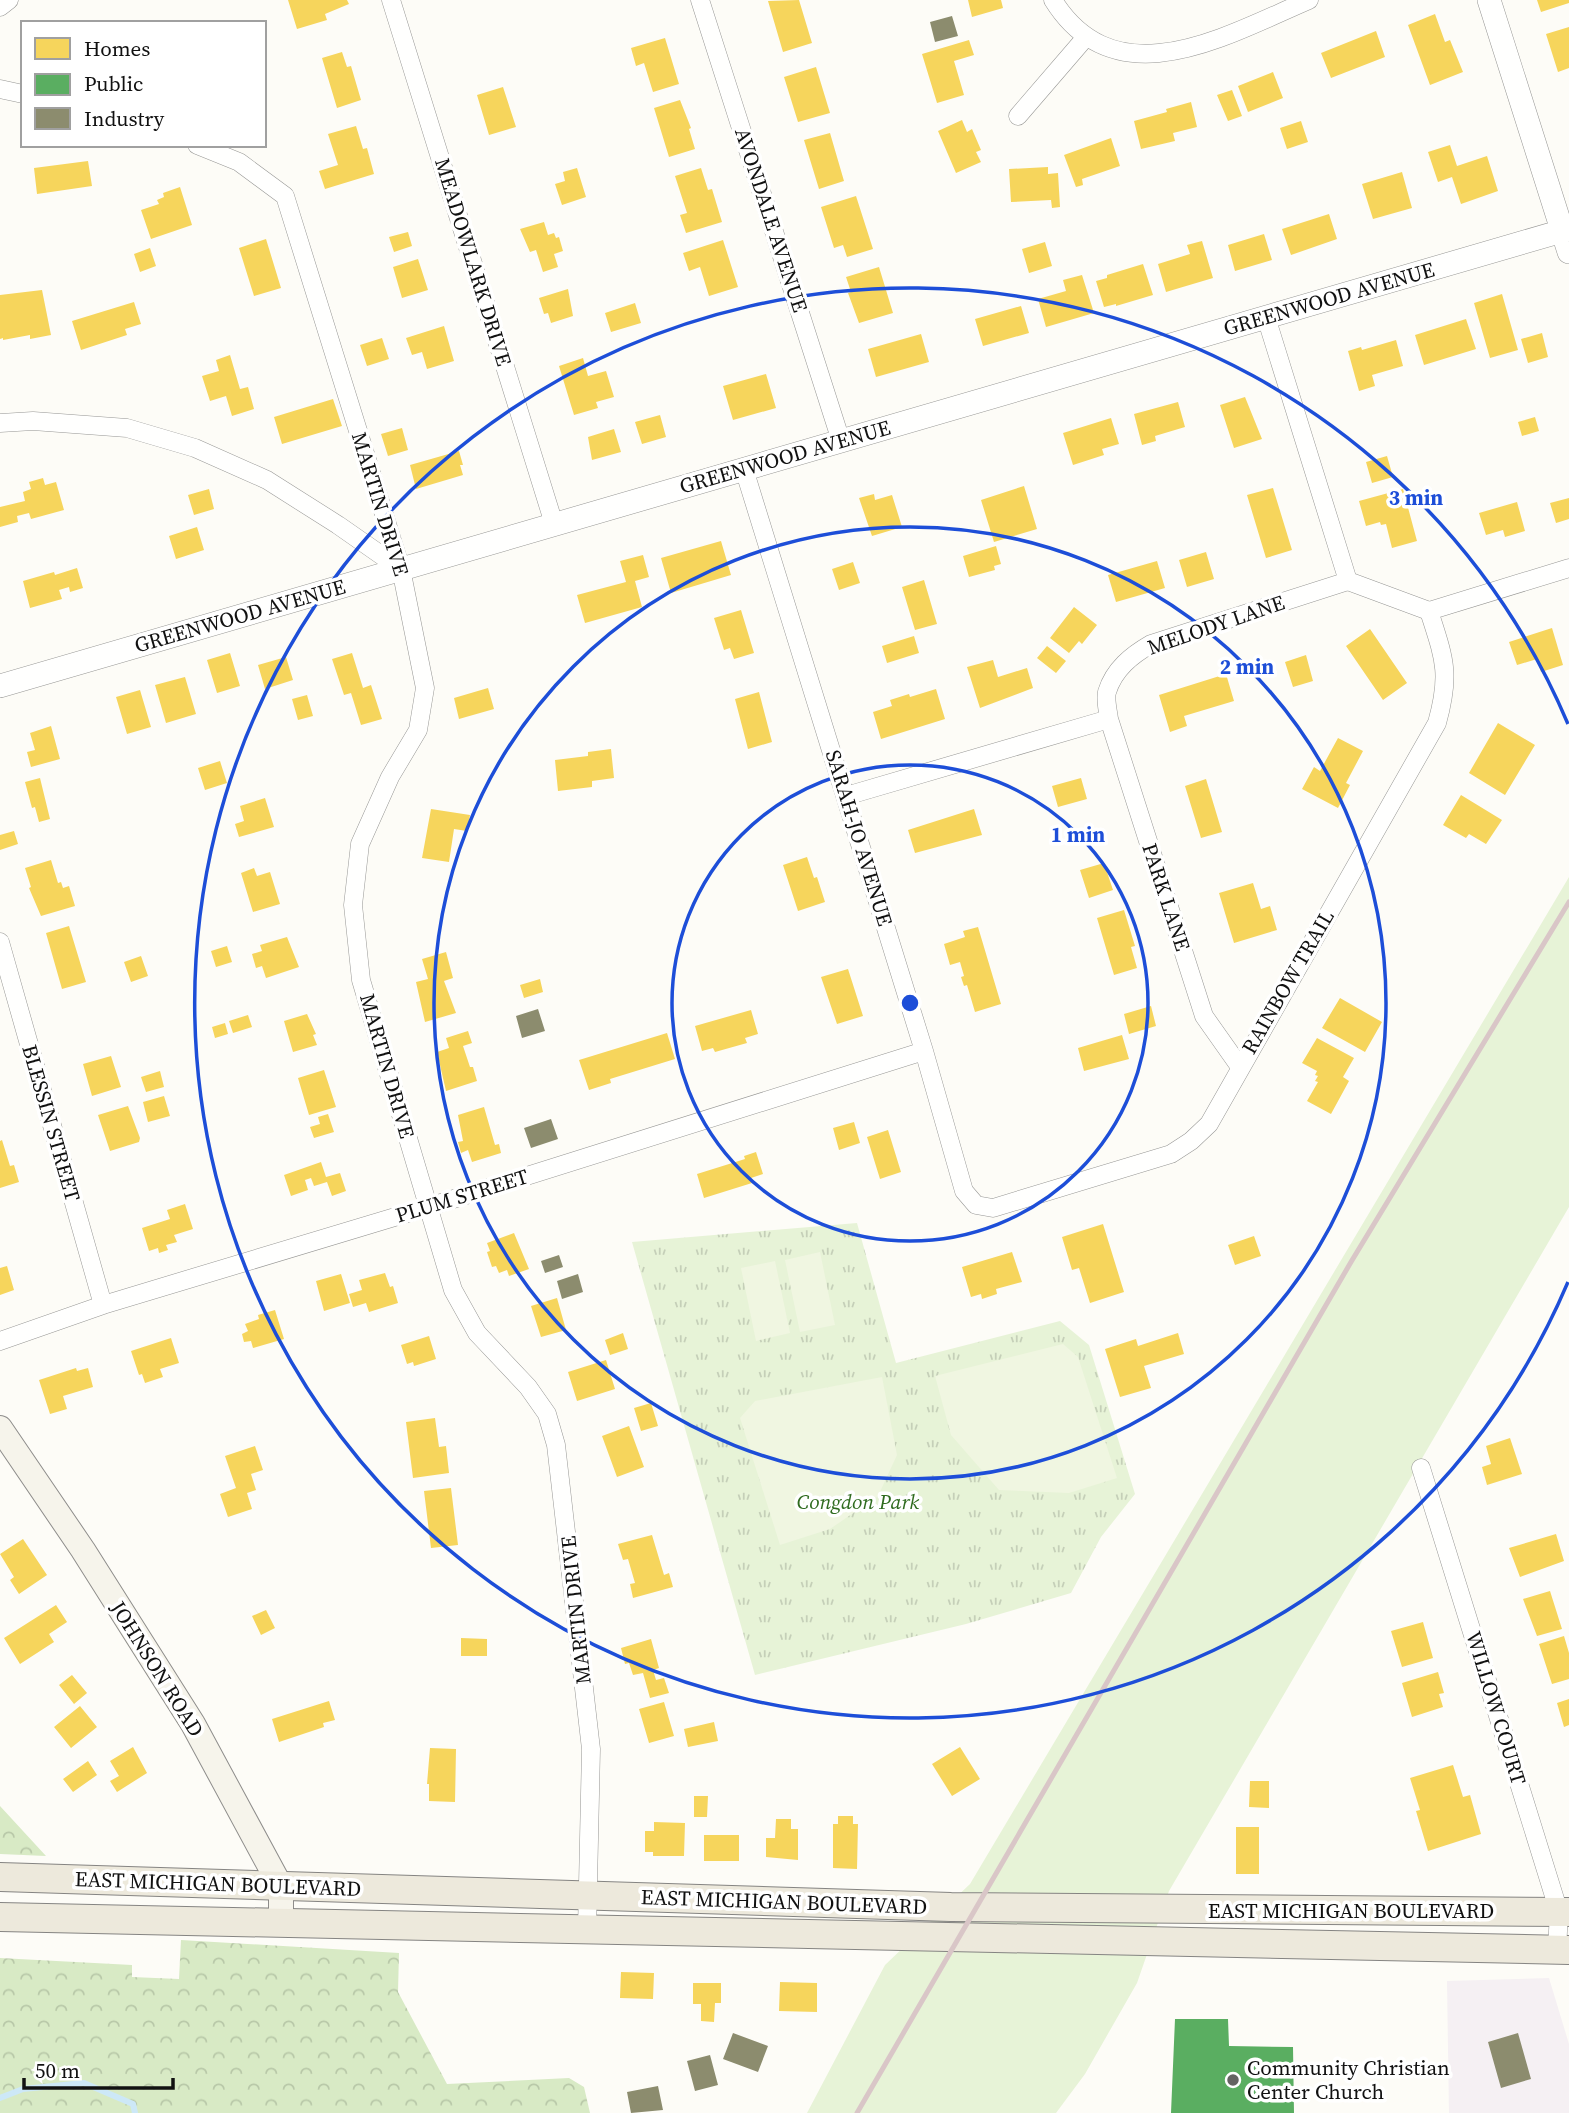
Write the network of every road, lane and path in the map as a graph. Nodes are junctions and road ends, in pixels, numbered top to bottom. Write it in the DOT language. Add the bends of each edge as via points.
graph roads {
  1 [pos="9,0"];
  2 [pos="391,0"];
  3 [pos="700,0"];
  4 [pos="1053,0"];
  5 [pos="1309,0"];
  6 [pos="1489,0"];
  7 [pos="0,7"];
  8 [pos="1086,37"];
  9 [pos="0,89"];
  10 [pos="21,94"];
  11 [pos="1018,116"];
  12 [pos="202,147"];
  13 [pos="1567,237"];
  14 [pos="1266,317"];
  15 [pos="0,423"];
  16 [pos="841,441"];
  17 [pos="744,469"];
  18 [pos="554,524"];
  19 [pos="1569,568"];
  20 [pos="401,569"];
  21 [pos="1348,581"];
  22 [pos="1429,611"];
  23 [pos="0,685"];
  24 [pos="1109,719"];
  25 [pos="846,796"];
  26 [pos="0,942"];
  27 [pos="924,1051"];
  28 [pos="1240,1067"];
  29 [pos="976,1205"];
  30 [pos="428,1207"];
  31 [pos="103,1304"];
  32 [pos="0,1341"];
  33 [pos="0,1427"];
  34 [pos="1421,1468"];
  35 [pos="0,1877"];
  36 [pos="281,1887"];
  37 [pos="589,1896"];
  38 [pos="1564,1912"];
  39 [pos="0,1917"];
  40 [pos="281,1924"];
  41 [pos="587,1930"];
  42 [pos="1563,1950"];
  1 -- 7 [label="street"];
  2 -- 18 [label="street, MEADOWLARK DRIVE"];
  3 -- 16 [label="street, AVONDALE AVENUE"];
  4 -- 8 [label="street" via="1065,19"];
  5 -- 8 [label="street" via="1199,46 1160,53 1109,48"];
  6 -- 13 [label="street"];
  8 -- 11 [label="street"];
  9 -- 10 [label="street"];
  12 -- 20 [label="street, MARTIN DRIVE" via="239,162 285,196"];
  13 -- 14 [label="street, GREENWOOD AVENUE"];
  14 -- 16 [label="street, GREENWOOD AVENUE"];
  14 -- 21 [label="street"];
  15 -- 20 [label="street" via="127,428 195,449 267,480"];
  16 -- 17 [label="street, GREENWOOD AVENUE"];
  17 -- 18 [label="street, GREENWOOD AVENUE"];
  17 -- 25 [label="street, SARAH-JO AVENUE"];
  18 -- 20 [label="street, GREENWOOD AVENUE"];
  19 -- 22 [label="street"];
  20 -- 23 [label="street, GREENWOOD AVENUE"];
  20 -- 30 [label="street, MARTIN DRIVE" via="425,688 418,730 390,777 360,844 353,905 361,980"];
  21 -- 22 [label="street"];
  21 -- 24 [label="street, MELODY LANE" via="1152,644 1129,657 1106,693"];
  22 -- 28 [label="street, RAINBOW TRAIL" via="1445,660 1445,693 1437,723"];
  24 -- 25 [label="street"];
  24 -- 28 [label="street, PARK LANE" via="1204,1016"];
  25 -- 27 [label="street, SARAH-JO AVENUE"];
  26 -- 31 [label="street, BLESSIN STREET"];
  27 -- 29 [label="street, SARAH-JO AVENUE" via="964,1191"];
  27 -- 30 [label="street, PLUM STREET"];
  28 -- 29 [label="street, RAINBOW TRAIL" via="1209,1124 1171,1154 993,1208"];
  30 -- 31 [label="street, PLUM STREET"];
  30 -- 37 [label="street, MARTIN DRIVE" via="453,1290 477,1333 547,1414 556,1445 591,1749"];
  31 -- 32 [label="street, PLUM STREET"];
  33 -- 36 [label="main road, JOHNSON ROAD" via="192,1724"];
  34 -- 38 [label="street, WILLOW COURT"];
  35 -- 36 [label="main road, EAST MICHIGAN BOULEVARD"];
  36 -- 37 [label="main road, EAST MICHIGAN BOULEVARD"];
  36 -- 40 [label="main road, JOHNSON ROAD"];
  37 -- 38 [label="main road, EAST MICHIGAN BOULEVARD" via="951,1907"];
  37 -- 41 [label="street, MARTIN DRIVE"];
  38 -- 42 [label="street, WILLOW COURT"];
  39 -- 40 [label="main road, EAST MICHIGAN BOULEVARD"];
  40 -- 41 [label="main road, EAST MICHIGAN BOULEVARD"];
  41 -- 42 [label="main road, EAST MICHIGAN BOULEVARD"];
}
